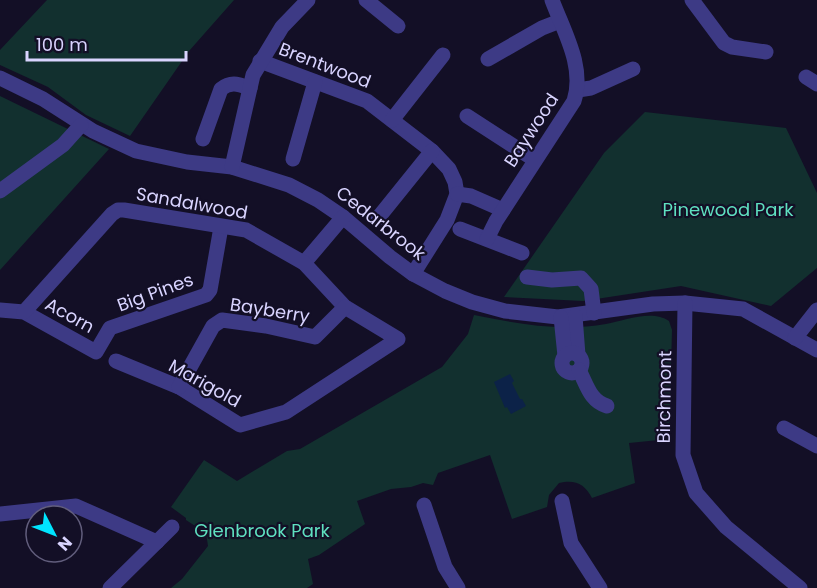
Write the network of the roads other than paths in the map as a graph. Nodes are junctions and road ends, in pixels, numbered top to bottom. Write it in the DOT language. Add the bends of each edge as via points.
graph roads {
  1 [pos="309,0"];
  2 [pos="366,0"];
  3 [pos="552,0"];
  4 [pos="692,0"];
  5 [pos="560,21"];
  6 [pos="398,26"];
  7 [pos="766,52"];
  8 [pos="443,55"];
  9 [pos="488,59"];
  10 [pos="260,61"];
  11 [pos="633,69"];
  12 [pos="0,78"];
  13 [pos="315,82"];
  14 [pos="250,88"];
  15 [pos="578,90"];
  16 [pos="467,116"];
  17 [pos="392,120"];
  18 [pos="81,125"];
  19 [pos="203,139"];
  20 [pos="432,151"];
  21 [pos="293,159"];
  22 [pos="535,160"];
  23 [pos="232,167"];
  24 [pos="0,191"];
  25 [pos="457,194"];
  26 [pos="503,210"];
  27 [pos="343,217"];
  28 [pos="378,218"];
  29 [pos="221,227"];
  30 [pos="460,229"];
  31 [pos="487,239"];
  32 [pos="522,252"];
  33 [pos="304,262"];
  34 [pos="412,274"];
  35 [pos="527,277"];
  36 [pos="685,303"];
  37 [pos="345,307"];
  38 [pos="0,310"];
  39 [pos="817,310"];
  40 [pos="24,312"];
  41 [pos="594,313"];
  42 [pos="568,316"];
  43 [pos="795,338"];
  44 [pos="398,339"];
  45 [pos="817,350"];
  46 [pos="96,352"];
  47 [pos="116,361"];
  48 [pos="179,387"];
  49 [pos="607,406"];
  50 [pos="784,428"];
  51 [pos="817,446"];
  52 [pos="562,501"];
  53 [pos="424,506"];
  54 [pos="0,514"];
  55 [pos="172,527"];
  56 [pos="157,542"];
  57 [pos="110,588"];
  58 [pos="458,588"];
  59 [pos="600,588"];
  60 [pos="800,588"];
  1 -- 10 [label="street" via="282,27"];
  2 -- 6 [label="street"];
  3 -- 5 [label="street, Baywood"];
  4 -- 7 [label="street" via="724,43"];
  5 -- 9 [label="street"];
  5 -- 15 [label="street, Baywood" via="577,68"];
  8 -- 17 [label="street"];
  10 -- 13 [label="street, Brentwood"];
  10 -- 14 [label="street"];
  11 -- 15 [label="street"];
  12 -- 18 [label="street, Cedarbrook" via="43,99"];
  13 -- 17 [label="street, Brentwood" via="367,101"];
  13 -- 21 [label="street"];
  14 -- 19 [label="street" via="236,83 221,89"];
  14 -- 23 [label="street"];
  15 -- 22 [label="street, Baywood"];
  16 -- 22 [label="street"];
  17 -- 20 [label="street, Brentwood"];
  18 -- 23 [label="street, Cedarbrook" via="111,141 158,157"];
  18 -- 24 [label="street" via="63,145"];
  20 -- 25 [label="street, Brentwood" via="449,170"];
  20 -- 28 [label="street"];
  22 -- 26 [label="street, Baywood"];
  23 -- 27 [label="street, Cedarbrook" via="289,185"];
  25 -- 26 [label="street"];
  25 -- 34 [label="street" via="447,220"];
  26 -- 31 [label="street, Baywood"];
  27 -- 33 [label="street"];
  27 -- 34 [label="street, Cedarbrook"];
  29 -- 33 [label="street, Sandalwood" via="246,230"];
  29 -- 40 [label="street, Sandalwood" via="118,210"];
  29 -- 46 [label="street, Big Pines" via="206,295 110,328"];
  30 -- 31 [label="street"];
  31 -- 32 [label="street"];
  33 -- 37 [label="street, Sandalwood"];
  34 -- 42 [label="street, Cedarbrook" via="487,307 527,315"];
  35 -- 41 [label="street" via="581,278 591,289"];
  36 -- 41 [label="street, Cedarbrook"];
  36 -- 43 [label="street, Cedarbrook" via="743,309"];
  36 -- 60 [label="street, Birchmont" via="682,455 696,493 726,527"];
  37 -- 44 [label="street, Sandalwood"];
  37 -- 48 [label="street, Bayberry" via="315,337 222,320 213,326"];
  38 -- 40 [label="street"];
  39 -- 43 [label="street"];
  40 -- 46 [label="street, Acorn"];
  41 -- 42 [label="street, Cedarbrook"];
  42 -- 49 [label="street" via="572,355 562,362 563,369 573,373 579,370 592,397"];
  43 -- 45 [label="street, Cedarbrook"];
  44 -- 48 [label="street, Marigold" via="286,412 240,425"];
  47 -- 48 [label="street, Marigold"];
  50 -- 51 [label="street"];
  52 -- 59 [label="street" via="571,543"];
  53 -- 58 [label="street" via="445,567"];
  54 -- 56 [label="street" via="76,506"];
  55 -- 56 [label="street"];
  56 -- 57 [label="street"];
}
